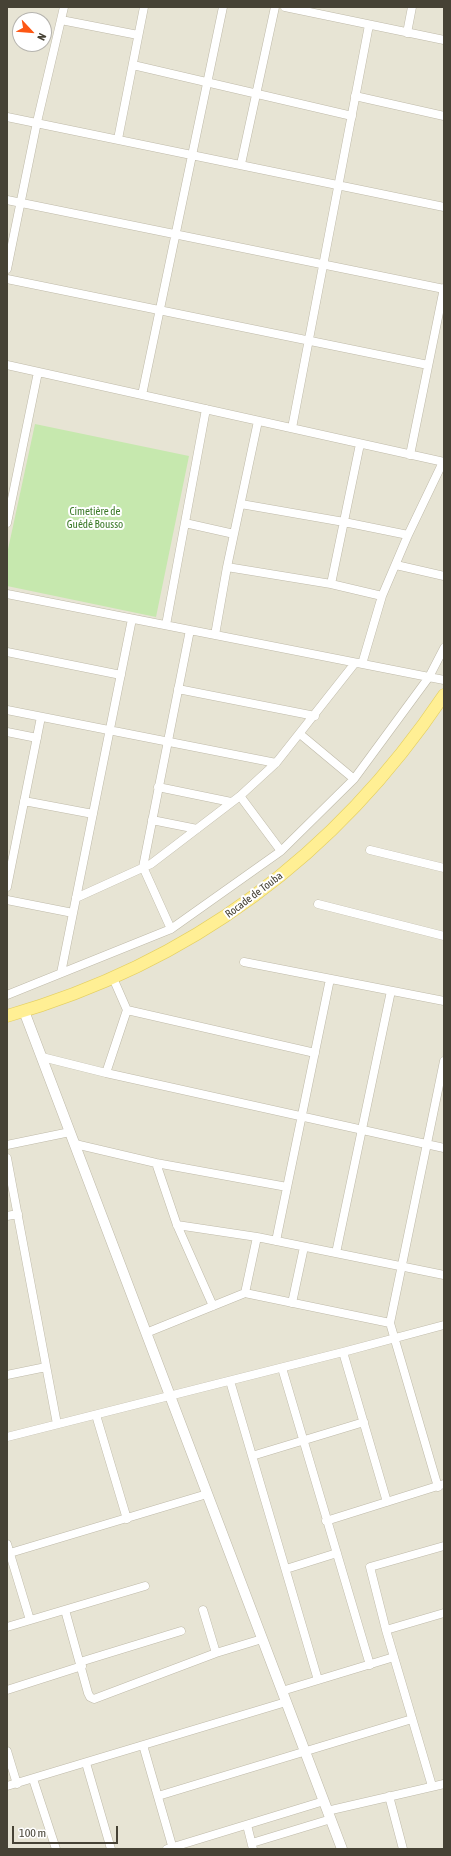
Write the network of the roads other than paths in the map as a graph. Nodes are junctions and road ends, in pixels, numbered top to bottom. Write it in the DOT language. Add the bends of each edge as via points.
graph roads {
  1 [pos="64,7"];
  2 [pos="144,7"];
  3 [pos="223,7"];
  4 [pos="275,7"];
  5 [pos="285,7"];
  6 [pos="412,7"];
  7 [pos="315,10"];
  8 [pos="61,20"];
  9 [pos="369,25"];
  10 [pos="407,33"];
  11 [pos="138,35"];
  12 [pos="444,40"];
  13 [pos="132,65"];
  14 [pos="208,82"];
  15 [pos="256,94"];
  16 [pos="355,96"];
  17 [pos="352,116"];
  18 [pos="444,116"];
  19 [pos="7,117"];
  20 [pos="37,122"];
  21 [pos="118,139"];
  22 [pos="192,154"];
  23 [pos="241,164"];
  24 [pos="338,185"];
  25 [pos="7,200"];
  26 [pos="20,203"];
  27 [pos="444,207"];
  28 [pos="176,234"];
  29 [pos="323,264"];
  30 [pos="7,269"];
  31 [pos="7,280"];
  32 [pos="444,288"];
  33 [pos="160,311"];
  34 [pos="308,341"];
  35 [pos="7,365"];
  36 [pos="428,365"];
  37 [pos="38,372"];
  38 [pos="142,395"];
  39 [pos="206,409"];
  40 [pos="258,421"];
  41 [pos="292,428"];
  42 [pos="360,444"];
  43 [pos="410,455"];
  44 [pos="444,462"];
  45 [pos="11,483"];
  46 [pos="241,504"];
  47 [pos="344,522"];
  48 [pos="7,523"];
  49 [pos="185,523"];
  50 [pos="234,534"];
  51 [pos="408,535"];
  52 [pos="396,565"];
  53 [pos="227,567"];
  54 [pos="444,576"];
  55 [pos="331,584"];
  56 [pos="7,594"];
  57 [pos="382,596"];
  58 [pos="132,619"];
  59 [pos="166,625"];
  60 [pos="190,630"];
  61 [pos="215,635"];
  62 [pos="444,648"];
  63 [pos="7,652"];
  64 [pos="359,663"];
  65 [pos="121,675"];
  66 [pos="429,677"];
  67 [pos="444,680"];
  68 [pos="178,689"];
  69 [pos="444,695"];
  70 [pos="7,710"];
  71 [pos="315,716"];
  72 [pos="41,717"];
  73 [pos="110,730"];
  74 [pos="7,732"];
  75 [pos="300,734"];
  76 [pos="37,738"];
  77 [pos="168,742"];
  78 [pos="276,763"];
  79 [pos="354,779"];
  80 [pos="158,788"];
  81 [pos="240,796"];
  82 [pos="24,801"];
  83 [pos="232,802"];
  84 [pos="93,814"];
  85 [pos="152,820"];
  86 [pos="196,829"];
  87 [pos="370,850"];
  88 [pos="281,851"];
  89 [pos="142,867"];
  90 [pos="444,868"];
  91 [pos="7,887"];
  92 [pos="76,898"];
  93 [pos="7,900"];
  94 [pos="318,904"];
  95 [pos="73,913"];
  96 [pos="171,929"];
  97 [pos="444,936"];
  98 [pos="244,962"];
  99 [pos="61,973"];
  100 [pos="114,978"];
  101 [pos="330,979"];
  102 [pos="391,991"];
  103 [pos="7,995"];
  104 [pos="444,1001"];
  105 [pos="127,1010"];
  106 [pos="24,1011"];
  107 [pos="7,1016"];
  108 [pos="315,1053"];
  109 [pos="42,1057"];
  110 [pos="444,1061"];
  111 [pos="106,1073"];
  112 [pos="441,1090"];
  113 [pos="302,1117"];
  114 [pos="362,1130"];
  115 [pos="70,1132"];
  116 [pos="74,1144"];
  117 [pos="426,1144"];
  118 [pos="7,1145"];
  119 [pos="444,1148"];
  120 [pos="7,1158"];
  121 [pos="156,1163"];
  122 [pos="287,1187"];
  123 [pos="18,1214"];
  124 [pos="7,1216"];
  125 [pos="177,1225"];
  126 [pos="256,1237"];
  127 [pos="276,1241"];
  128 [pos="304,1247"];
  129 [pos="336,1253"];
  130 [pos="402,1267"];
  131 [pos="444,1275"];
  132 [pos="245,1293"];
  133 [pos="292,1303"];
  134 [pos="213,1306"];
  135 [pos="390,1323"];
  136 [pos="444,1325"];
  137 [pos="146,1333"];
  138 [pos="396,1339"];
  139 [pos="343,1352"];
  140 [pos="46,1367"];
  141 [pos="282,1368"];
  142 [pos="7,1375"];
  143 [pos="230,1381"];
  144 [pos="170,1396"];
  145 [pos="96,1415"];
  146 [pos="364,1422"];
  147 [pos="57,1424"];
  148 [pos="7,1437"];
  149 [pos="303,1440"];
  150 [pos="252,1456"];
  151 [pos="441,1485"];
  152 [pos="208,1494"];
  153 [pos="387,1502"];
  154 [pos="127,1519"];
  155 [pos="326,1520"];
  156 [pos="7,1544"];
  157 [pos="444,1546"];
  158 [pos="10,1553"];
  159 [pos="337,1554"];
  160 [pos="286,1569"];
  161 [pos="145,1586"];
  162 [pos="65,1610"];
  163 [pos="203,1610"];
  164 [pos="444,1613"];
  165 [pos="30,1620"];
  166 [pos="7,1627"];
  167 [pos="386,1630"];
  168 [pos="181,1631"];
  169 [pos="262,1639"];
  170 [pos="216,1653"];
  171 [pos="394,1657"];
  172 [pos="81,1664"];
  173 [pos="370,1665"];
  174 [pos="318,1680"];
  175 [pos="7,1690"];
  176 [pos="282,1691"];
  177 [pos="286,1702"];
  178 [pos="412,1719"];
  179 [pos="143,1745"];
  180 [pos="7,1751"];
  181 [pos="305,1751"];
  182 [pos="86,1763"];
  183 [pos="33,1779"];
  184 [pos="17,1784"];
  185 [pos="444,1784"];
  186 [pos="7,1786"];
  187 [pos="432,1786"];
  188 [pos="158,1796"];
  189 [pos="389,1796"];
  190 [pos="327,1810"];
  191 [pos="247,1825"];
  192 [pos="253,1846"];
  193 [pos="171,1848"];
  194 [pos="56,1849"];
  195 [pos="111,1849"];
  196 [pos="342,1849"];
  197 [pos="403,1849"];
  1 -- 8 [label="street"];
  2 -- 11 [label="street"];
  3 -- 14 [label="street"];
  4 -- 15 [label="street"];
  5 -- 7 [label="street"];
  6 -- 10 [label="street"];
  7 -- 9 [label="street"];
  8 -- 11 [label="street"];
  8 -- 20 [label="street"];
  9 -- 10 [label="street"];
  9 -- 16 [label="street"];
  10 -- 12 [label="street"];
  11 -- 13 [label="street"];
  13 -- 14 [label="street"];
  13 -- 21 [label="street"];
  14 -- 15 [label="street"];
  14 -- 22 [label="street"];
  15 -- 17 [label="street"];
  15 -- 23 [label="street"];
  16 -- 17 [label="street"];
  16 -- 18 [label="street"];
  17 -- 24 [label="street"];
  19 -- 20 [label="street"];
  20 -- 21 [label="street"];
  20 -- 26 [label="street"];
  21 -- 22 [label="street"];
  22 -- 23 [label="street"];
  22 -- 28 [label="street"];
  23 -- 24 [label="street"];
  24 -- 27 [label="street"];
  24 -- 29 [label="street"];
  25 -- 26 [label="street"];
  26 -- 28 [label="street"];
  26 -- 30 [label="street"];
  28 -- 29 [label="street"];
  28 -- 33 [label="street"];
  29 -- 32 [label="street"];
  29 -- 34 [label="street"];
  31 -- 33 [label="street"];
  32 -- 36 [label="street"];
  33 -- 34 [label="street"];
  33 -- 38 [label="street"];
  34 -- 36 [label="street"];
  34 -- 41 [label="street"];
  35 -- 37 [label="street"];
  36 -- 43 [label="street"];
  37 -- 38 [label="street"];
  37 -- 45 [label="street"];
  38 -- 39 [label="street"];
  39 -- 40 [label="street"];
  39 -- 49 [label="street"];
  40 -- 41 [label="street"];
  40 -- 46 [label="street"];
  41 -- 42 [label="street"];
  42 -- 43 [label="street"];
  42 -- 47 [label="street"];
  43 -- 44 [label="street"];
  44 -- 51 [label="street"];
  45 -- 48 [label="street"];
  46 -- 47 [label="street"];
  46 -- 50 [label="street"];
  47 -- 51 [label="street"];
  47 -- 55 [label="street"];
  49 -- 50 [label="street"];
  49 -- 59 [label="street"];
  50 -- 53 [label="street"];
  51 -- 52 [label="street"];
  52 -- 54 [label="street"];
  52 -- 57 [label="street"];
  53 -- 55 [label="street"];
  53 -- 61 [label="street"];
  55 -- 57 [label="street"];
  56 -- 58 [label="street"];
  57 -- 64 [label="street"];
  58 -- 59 [label="street"];
  58 -- 65 [label="street"];
  59 -- 60 [label="street"];
  60 -- 61 [label="street"];
  60 -- 68 [label="street"];
  61 -- 64 [label="street"];
  62 -- 66 [label="street"];
  63 -- 65 [label="street"];
  64 -- 66 [label="street"];
  64 -- 71 [label="street"];
  65 -- 73 [label="street"];
  66 -- 67 [label="street"];
  66 -- 79 [label="street"];
  68 -- 71 [label="street"];
  68 -- 77 [label="street"];
  69 -- 100 [label="main road, Rocade de Touba" via="373,788 319,844 253,898 211,926"];
  70 -- 72 [label="street"];
  71 -- 75 [label="street"];
  72 -- 73 [label="street"];
  72 -- 76 [label="street"];
  73 -- 77 [label="street"];
  73 -- 84 [label="street"];
  74 -- 76 [label="street"];
  75 -- 78 [label="street"];
  75 -- 79 [label="street"];
  76 -- 82 [label="street"];
  77 -- 78 [label="street"];
  77 -- 80 [label="street"];
  78 -- 81 [label="street"];
  79 -- 88 [label="street"];
  80 -- 83 [label="street"];
  80 -- 85 [label="street"];
  81 -- 83 [label="street"];
  81 -- 88 [label="street"];
  82 -- 84 [label="street"];
  82 -- 91 [label="street"];
  83 -- 86 [label="street"];
  84 -- 92 [label="street"];
  85 -- 86 [label="street"];
  85 -- 89 [label="street"];
  86 -- 89 [label="street" via="151,864"];
  87 -- 90 [label="street"];
  88 -- 96 [label="street"];
  89 -- 92 [label="street"];
  89 -- 96 [label="street"];
  92 -- 95 [label="street"];
  93 -- 95 [label="street"];
  94 -- 97 [label="street"];
  95 -- 99 [label="street"];
  96 -- 99 [label="street"];
  98 -- 101 [label="street"];
  99 -- 103 [label="street"];
  100 -- 105 [label="street"];
  100 -- 106 [label="main road, Rocade de Touba"];
  101 -- 102 [label="street"];
  101 -- 108 [label="street"];
  102 -- 104 [label="street"];
  102 -- 114 [label="street"];
  105 -- 108 [label="street"];
  105 -- 111 [label="street"];
  106 -- 107 [label="main road, Rocade de Touba"];
  106 -- 109 [label="street"];
  108 -- 113 [label="street"];
  109 -- 111 [label="street"];
  109 -- 115 [label="street"];
  110 -- 112 [label="street"];
  111 -- 113 [label="street"];
  112 -- 117 [label="street"];
  113 -- 114 [label="street"];
  113 -- 122 [label="street"];
  114 -- 117 [label="street"];
  114 -- 129 [label="street"];
  115 -- 116 [label="street"];
  115 -- 118 [label="street"];
  116 -- 121 [label="street"];
  116 -- 137 [label="street"];
  117 -- 119 [label="street"];
  117 -- 130 [label="street"];
  120 -- 123 [label="street"];
  121 -- 122 [label="street"];
  121 -- 125 [label="street"];
  122 -- 127 [label="street"];
  123 -- 124 [label="street"];
  123 -- 140 [label="street"];
  125 -- 126 [label="street"];
  125 -- 134 [label="street"];
  126 -- 127 [label="street"];
  126 -- 132 [label="street"];
  127 -- 128 [label="street"];
  128 -- 129 [label="street"];
  128 -- 133 [label="street"];
  129 -- 130 [label="street"];
  130 -- 131 [label="street"];
  130 -- 135 [label="street"];
  132 -- 133 [label="street"];
  132 -- 134 [label="street"];
  133 -- 135 [label="street"];
  134 -- 137 [label="street"];
  135 -- 138 [label="street"];
  136 -- 138 [label="street"];
  137 -- 144 [label="street"];
  138 -- 139 [label="street"];
  138 -- 151 [label="street"];
  139 -- 141 [label="street"];
  139 -- 146 [label="street"];
  140 -- 142 [label="street"];
  140 -- 147 [label="street"];
  141 -- 143 [label="street"];
  141 -- 149 [label="street"];
  143 -- 144 [label="street"];
  143 -- 150 [label="street"];
  144 -- 145 [label="street"];
  144 -- 152 [label="street"];
  145 -- 147 [label="street"];
  145 -- 154 [label="street"];
  146 -- 149 [label="street"];
  146 -- 153 [label="street"];
  147 -- 148 [label="street"];
  149 -- 150 [label="street"];
  149 -- 155 [label="street"];
  150 -- 160 [label="street"];
  151 -- 153 [label="street"];
  152 -- 154 [label="street"];
  152 -- 169 [label="street"];
  153 -- 155 [label="street"];
  154 -- 158 [label="street"];
  155 -- 159 [label="street"];
  156 -- 158 [label="street"];
  157 -- 167 [label="street" via="370,1566"];
  158 -- 165 [label="street"];
  159 -- 160 [label="street"];
  159 -- 173 [label="street"];
  160 -- 174 [label="street"];
  161 -- 162 [label="street"];
  162 -- 165 [label="street"];
  162 -- 172 [label="street"];
  163 -- 170 [label="street"];
  164 -- 167 [label="street"];
  165 -- 166 [label="street"];
  167 -- 171 [label="street"];
  168 -- 172 [label="street"];
  169 -- 170 [label="street"];
  169 -- 176 [label="street"];
  170 -- 172 [label="street" via="94,1699 88,1693"];
  171 -- 173 [label="street"];
  171 -- 178 [label="street"];
  172 -- 175 [label="street"];
  173 -- 174 [label="street"];
  174 -- 176 [label="street"];
  176 -- 177 [label="street"];
  177 -- 179 [label="street"];
  177 -- 181 [label="street"];
  178 -- 181 [label="street"];
  178 -- 187 [label="street"];
  179 -- 182 [label="street"];
  179 -- 188 [label="street"];
  180 -- 184 [label="street"];
  181 -- 188 [label="street"];
  181 -- 190 [label="street"];
  182 -- 183 [label="street"];
  182 -- 195 [label="street"];
  183 -- 184 [label="street"];
  183 -- 194 [label="street"];
  184 -- 186 [label="street"];
  185 -- 187 [label="street"];
  187 -- 189 [label="street"];
  188 -- 193 [label="street"];
  189 -- 190 [label="street"];
  189 -- 197 [label="street"];
  190 -- 191 [label="street"];
  190 -- 192 [label="street"];
  190 -- 196 [label="street"];
  191 -- 192 [label="street"];
  191 -- 193 [label="street"];
}
